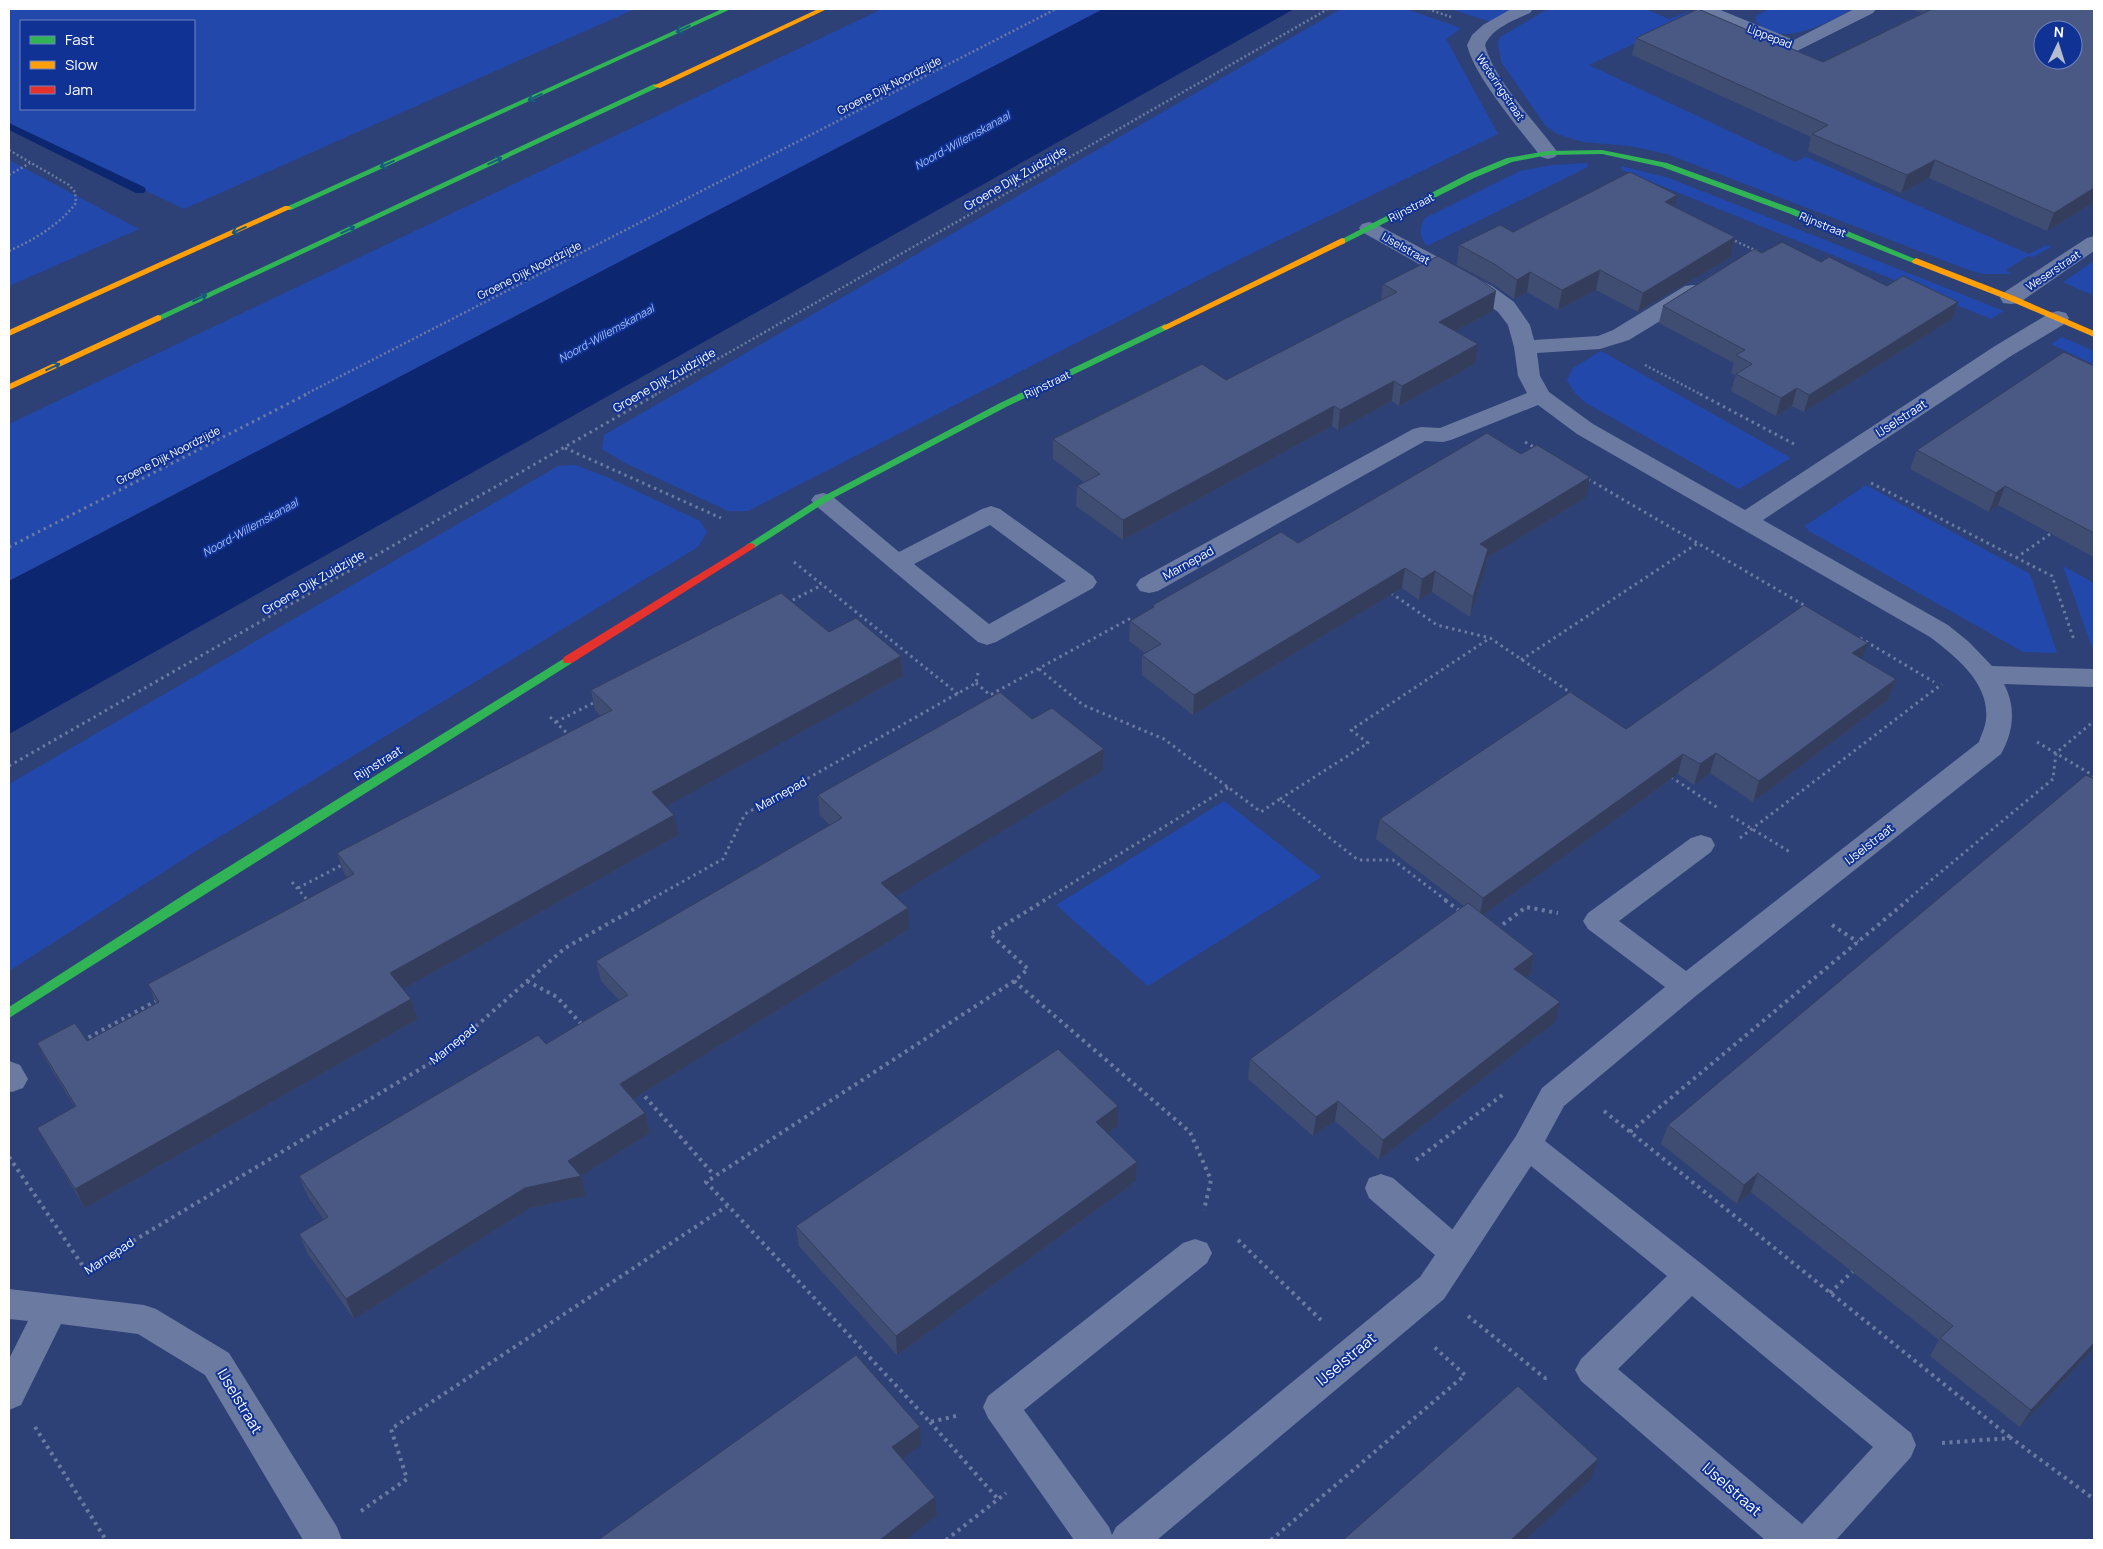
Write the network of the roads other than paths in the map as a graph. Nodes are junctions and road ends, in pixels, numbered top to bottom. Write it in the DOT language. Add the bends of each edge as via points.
graph roads {
  1 [pos="727,9"];
  2 [pos="823,9"];
  3 [pos="1524,9"];
  4 [pos="1703,9"];
  5 [pos="1744,9"];
  6 [pos="1867,9"];
  7 [pos="1726,18"];
  8 [pos="1548,153"];
  9 [pos="1369,228"];
  10 [pos="2094,242"];
  11 [pos="1709,281"];
  12 [pos="2011,298"];
  13 [pos="2058,318"];
  14 [pos="9,333"];
  15 [pos="2094,334"];
  16 [pos="1525,347"];
  17 [pos="9,387"];
  18 [pos="1540,396"];
  19 [pos="823,500"];
  20 [pos="1745,521"];
  21 [pos="897,563"];
  22 [pos="1149,585"];
  23 [pos="1985,675"];
  24 [pos="2091,678"];
  25 [pos="1702,845"];
  26 [pos="1686,987"];
  27 [pos="9,1013"];
  28 [pos="1527,1145"];
  29 [pos="1381,1188"];
  30 [pos="1195,1252"];
  31 [pos="1456,1252"];
  32 [pos="1691,1275"];
  33 [pos="9,1304"];
  34 [pos="52,1308"];
  35 [pos="10,1391"];
  36 [pos="323,1539"];
  37 [pos="1096,1540"];
  38 [pos="1129,1540"];
  39 [pos="1792,1540"];
  40 [pos="1812,1540"];
  1 -- 14 [label="main road, one-way"];
  17 -- 2 [label="main road, one-way"];
  3 -- 8 [label="street, Weteringstraat" via="1486,30 1476,44 1477,53"];
  4 -- 7 [label="street, Lippepad"];
  5 -- 7 [label="street, Lippepad"];
  6 -- 7 [label="street, Lippepad" via="1796,47"];
  8 -- 9 [label="main road, Rijnstraat" via="1510,160 1471,176"];
  8 -- 12 [label="main road, Rijnstraat" via="1602,152 1664,165"];
  9 -- 16 [label="street, IJselstraat" via="1484,291 1506,307 1519,325"];
  9 -- 19 [label="main road, Rijnstraat" via="1003,405"];
  10 -- 12 [label="street, Weserstraat"];
  11 -- 16 [label="street" via="1621,335 1600,342"];
  12 -- 13 [label="main road, Rijnstraat"];
  13 -- 15 [label="main road, Rijnstraat"];
  13 -- 20 [label="street, IJselstraat"];
  16 -- 18 [label="street, IJselstraat" via="1529,376"];
  18 -- 20 [label="street, IJselstraat" via="1586,429"];
  18 -- 22 [label="street, Marnepad" via="1444,435 1421,434"];
  19 -- 21 [label="street"];
  19 -- 27 [label="main road, Rijnstraat"];
  20 -- 23 [label="street, IJselstraat" via="1939,631 1966,652"];
  21 -- 21 [label="street" via="988,636 1084,582 991,514"];
  23 -- 24 [label="street"];
  23 -- 26 [label="street, IJselstraat" via="1997,700 1999,720 1991,747"];
  25 -- 26 [label="street" via="1598,921"];
  26 -- 28 [label="street, IJselstraat" via="1561,1090"];
  28 -- 31 [label="street, IJselstraat"];
  28 -- 32 [label="street"];
  29 -- 31 [label="street"];
  30 -- 37 [label="street" via="1001,1407"];
  31 -- 38 [label="street, IJselstraat" via="1432,1288"];
  32 -- 39 [label="street, IJselstraat" via="1593,1370"];
  32 -- 40 [label="street" via="1898,1445"];
  33 -- 34 [label="street, IJselstraat"];
  34 -- 35 [label="street"];
  34 -- 36 [label="street, IJselstraat" via="144,1320 218,1364"];
}
